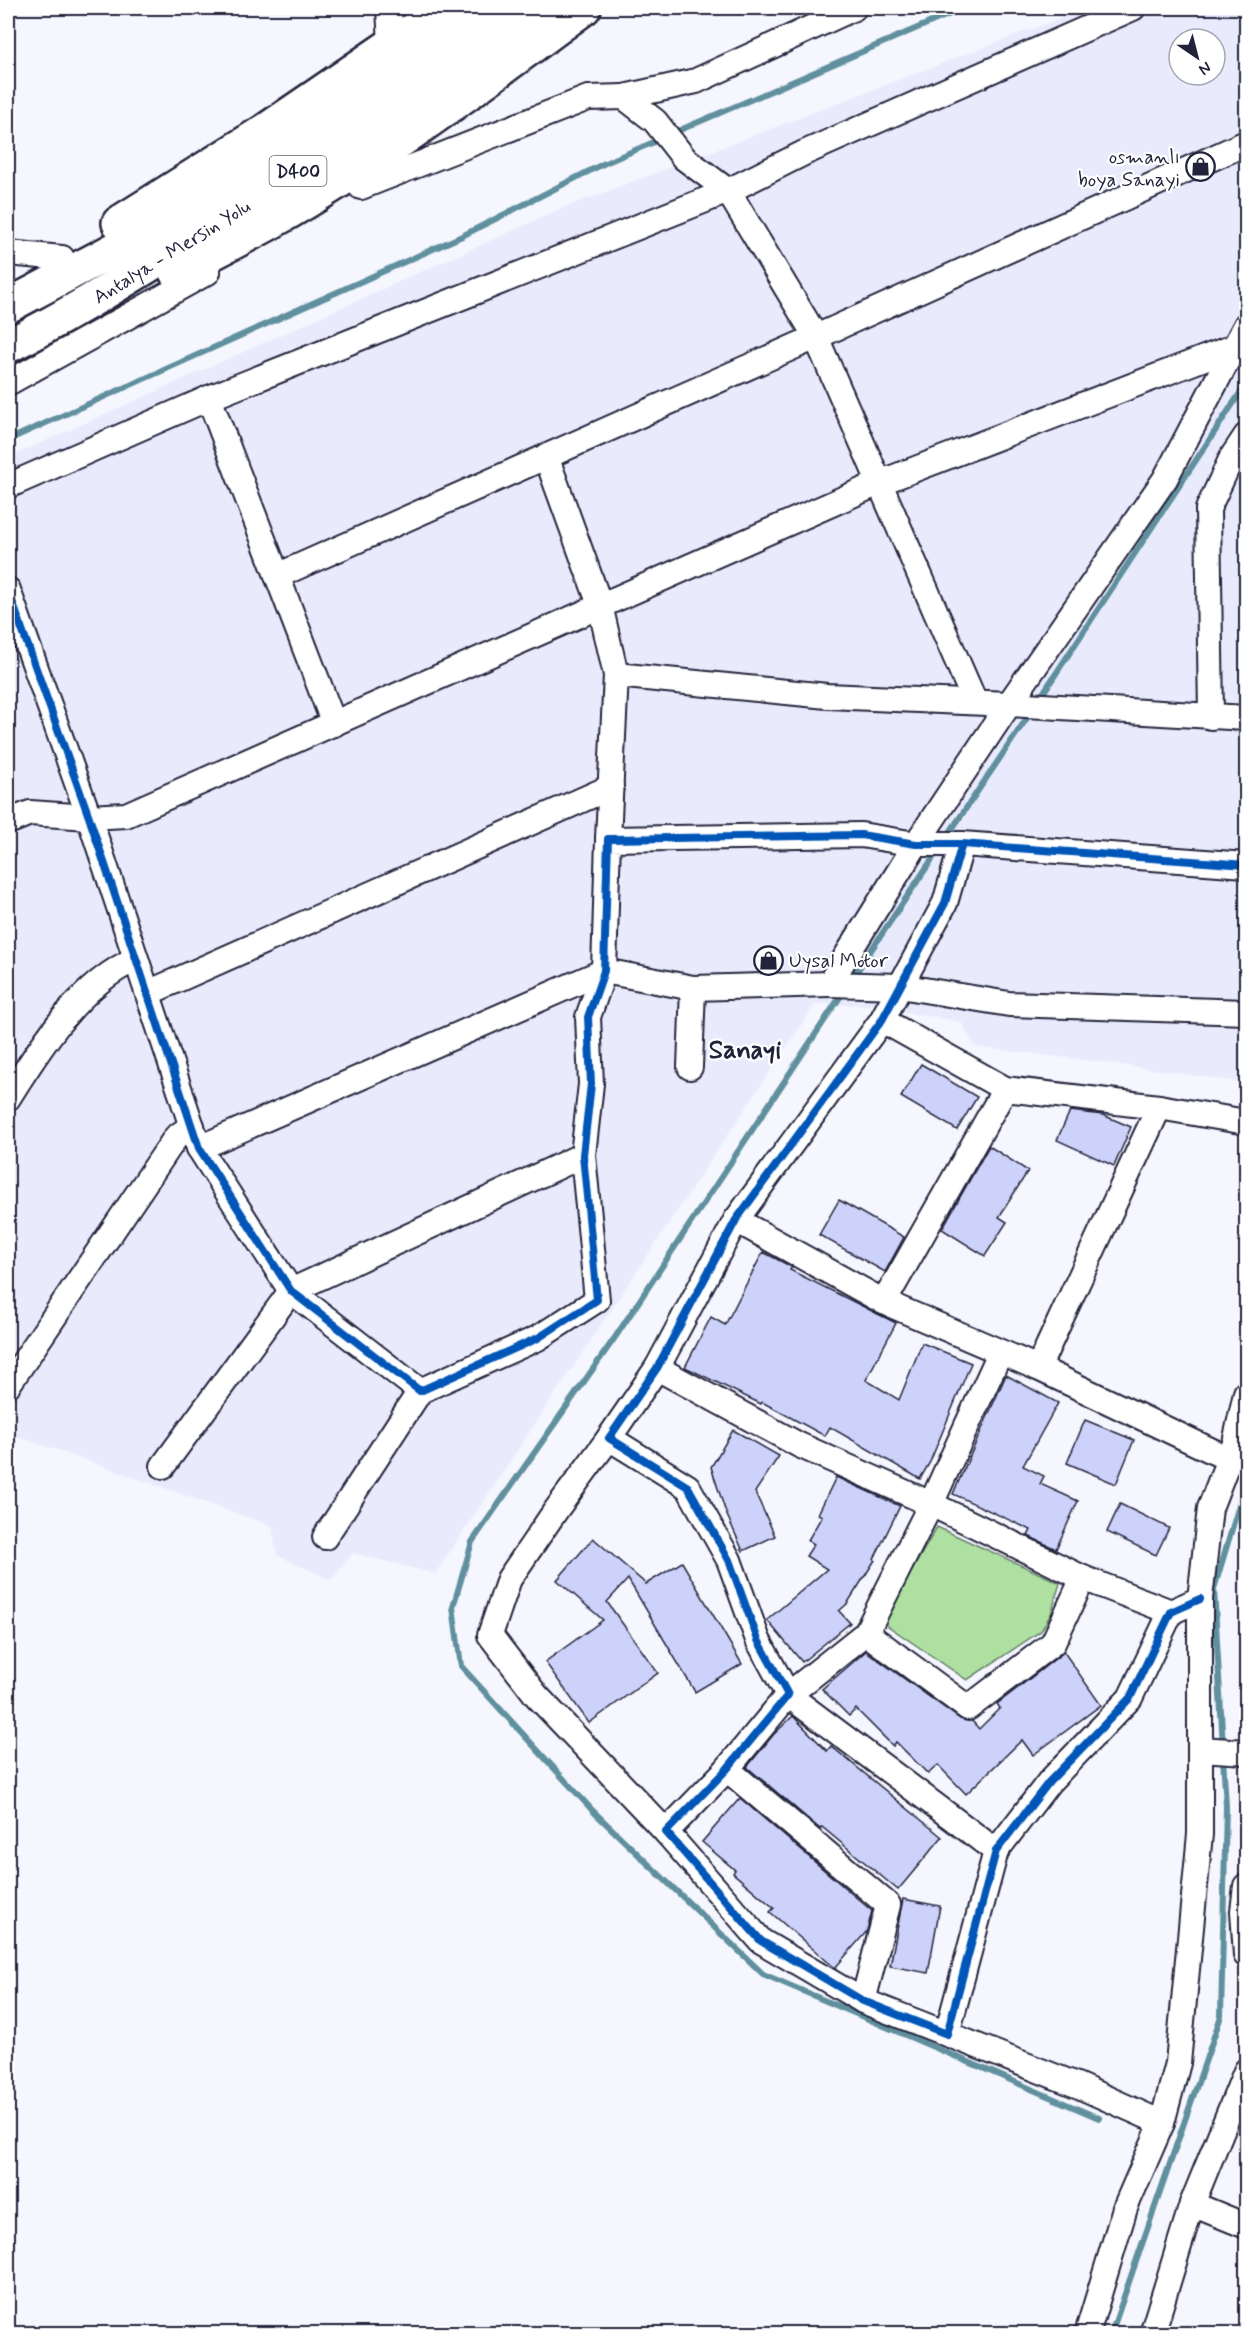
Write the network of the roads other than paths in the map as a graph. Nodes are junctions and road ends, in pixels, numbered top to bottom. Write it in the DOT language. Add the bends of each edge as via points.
graph roads {
  1 [pos="389,8"];
  2 [pos="445,8"];
  3 [pos="495,8"];
  4 [pos="539,8"];
  5 [pos="584,8"];
  6 [pos="855,8"];
  7 [pos="1133,8"];
  8 [pos="391,44"];
  9 [pos="624,97"];
  10 [pos="1246,143"];
  11 [pos="355,181"];
  12 [pos="728,191"];
  13 [pos="8,254"];
  14 [pos="62,258"];
  15 [pos="8,298"];
  16 [pos="8,306"];
  17 [pos="1246,325"];
  18 [pos="50,326"];
  19 [pos="816,337"];
  20 [pos="8,346"];
  21 [pos="1233,347"];
  22 [pos="8,383"];
  23 [pos="209,398"];
  24 [pos="1246,436"];
  25 [pos="546,456"];
  26 [pos="879,483"];
  27 [pos="8,486"];
  28 [pos="277,576"];
  29 [pos="8,590"];
  30 [pos="600,605"];
  31 [pos="616,675"];
  32 [pos="975,702"];
  33 [pos="1011,704"];
  34 [pos="1211,717"];
  35 [pos="1246,718"];
  36 [pos="334,724"];
  37 [pos="611,787"];
  38 [pos="89,817"];
  39 [pos="8,822"];
  40 [pos="608,839"];
  41 [pos="919,844"];
  42 [pos="960,844"];
  43 [pos="1246,865"];
  44 [pos="136,960"];
  45 [pos="604,971"];
  46 [pos="832,984"];
  47 [pos="898,986"];
  48 [pos="693,988"];
  49 [pos="147,993"];
  50 [pos="1246,1012"];
  51 [pos="882,1020"];
  52 [pos="690,1067"];
  53 [pos="1005,1089"];
  54 [pos="9,1092"];
  55 [pos="1159,1107"];
  56 [pos="1246,1122"];
  57 [pos="192,1126"];
  58 [pos="200,1148"];
  59 [pos="583,1155"];
  60 [pos="736,1220"];
  61 [pos="291,1291"];
  62 [pos="884,1302"];
  63 [pos="1000,1353"];
  64 [pos="657,1368"];
  65 [pos="1038,1368"];
  66 [pos="8,1385"];
  67 [pos="420,1392"];
  68 [pos="1246,1393"];
  69 [pos="609,1438"];
  70 [pos="1229,1459"];
  71 [pos="163,1466"];
  72 [pos="931,1504"];
  73 [pos="325,1537"];
  74 [pos="1083,1578"];
  75 [pos="1200,1599"];
  76 [pos="1171,1611"];
  77 [pos="866,1633"];
  78 [pos="788,1695"];
  79 [pos="1208,1750"];
  80 [pos="1246,1752"];
  81 [pos="727,1768"];
  82 [pos="666,1832"];
  83 [pos="996,1851"];
  84 [pos="1246,1886"];
  85 [pos="1246,1955"];
  86 [pos="863,2001"];
  87 [pos="947,2034"];
  88 [pos="1246,2071"];
  89 [pos="1162,2123"];
  90 [pos="1192,2205"];
  91 [pos="1246,2226"];
  92 [pos="1087,2334"];
  93 [pos="1152,2334"];
  1 -- 8 [label="street"];
  2 -- 8 [label="highway"];
  3 -- 16 [label="highway, Antalya - Mersin Yolu / D400" via="244,177"];
  4 -- 18 [label="highway, Antalya - Mersin Yolu / D400" via="245,206"];
  5 -- 11 [label="highway"];
  6 -- 9 [label="street" via="696,81"];
  7 -- 12 [label="street"];
  8 -- 14 [label="highway" via="265,131"];
  9 -- 11 [label="street" via="588,99"];
  9 -- 12 [label="street" via="655,121 684,158"];
  10 -- 19 [label="street"];
  11 -- 18 [label="highway" via="156,282"];
  11 -- 22 [label="street"];
  12 -- 19 [label="street"];
  12 -- 23 [label="street"];
  13 -- 14 [label="street"];
  14 -- 15 [label="highway"];
  17 -- 21 [label="street"];
  18 -- 20 [label="highway, Antalya - Mersin Yolu / D400"];
  19 -- 25 [label="street"];
  19 -- 26 [label="street"];
  21 -- 26 [label="street"];
  21 -- 33 [label="street" via="1165,479"];
  23 -- 27 [label="street"];
  23 -- 28 [label="street"];
  24 -- 34 [label="street" via="1208,509"];
  25 -- 28 [label="street"];
  25 -- 30 [label="street"];
  26 -- 30 [label="street"];
  26 -- 32 [label="street"];
  28 -- 36 [label="street"];
  29 -- 38 [label="street"];
  30 -- 31 [label="street"];
  30 -- 36 [label="street"];
  31 -- 32 [label="street" via="827,696"];
  31 -- 37 [label="street"];
  32 -- 33 [label="street"];
  33 -- 34 [label="street"];
  33 -- 41 [label="street"];
  34 -- 35 [label="street"];
  36 -- 38 [label="street" via="126,815"];
  37 -- 40 [label="street"];
  37 -- 49 [label="street"];
  38 -- 39 [label="street" via="30,813"];
  38 -- 44 [label="street"];
  40 -- 41 [label="street" via="861,835"];
  40 -- 45 [label="street"];
  41 -- 42 [label="street"];
  41 -- 46 [label="street"];
  42 -- 43 [label="street"];
  42 -- 47 [label="street" via="945,903"];
  44 -- 49 [label="street"];
  44 -- 54 [label="street" via="107,975 49,1034"];
  45 -- 48 [label="street"];
  45 -- 58 [label="street"];
  45 -- 59 [label="street" via="588,1017 591,1084"];
  46 -- 47 [label="street"];
  46 -- 48 [label="street"];
  47 -- 50 [label="street" via="1009,1004"];
  47 -- 51 [label="street"];
  48 -- 52 [label="street"];
  49 -- 57 [label="street"];
  51 -- 53 [label="street"];
  51 -- 60 [label="street"];
  53 -- 55 [label="street"];
  53 -- 62 [label="street"];
  55 -- 56 [label="street"];
  55 -- 65 [label="street"];
  57 -- 58 [label="street"];
  57 -- 66 [label="street" via="176,1137"];
  58 -- 61 [label="street"];
  59 -- 61 [label="street"];
  59 -- 67 [label="street" via="597,1300 538,1338"];
  60 -- 62 [label="street"];
  60 -- 64 [label="street"];
  61 -- 67 [label="street"];
  61 -- 71 [label="street"];
  62 -- 63 [label="street"];
  63 -- 65 [label="street"];
  63 -- 72 [label="street"];
  64 -- 69 [label="street"];
  64 -- 72 [label="street" via="799,1445"];
  65 -- 70 [label="street"];
  67 -- 73 [label="street"];
  68 -- 70 [label="street"];
  69 -- 78 [label="street" via="688,1487 729,1560 758,1640"];
  69 -- 82 [label="street" via="509,1579 490,1635 536,1695"];
  70 -- 75 [label="street" via="1210,1508"];
  72 -- 74 [label="street"];
  72 -- 77 [label="street"];
  74 -- 76 [label="street"];
  74 -- 77 [label="street" via="1053,1643 968,1708"];
  75 -- 76 [label="street"];
  75 -- 79 [label="street"];
  76 -- 83 [label="street" via="1130,1698 1049,1782"];
  77 -- 78 [label="street"];
  78 -- 81 [label="street"];
  78 -- 83 [label="street"];
  79 -- 80 [label="street"];
  79 -- 89 [label="street" via="1178,2063"];
  81 -- 82 [label="street"];
  81 -- 86 [label="street" via="888,1905"];
  82 -- 86 [label="street" via="761,1941"];
  83 -- 87 [label="street"];
  84 -- 85 [label="street"];
  86 -- 87 [label="street"];
  87 -- 89 [label="street"];
  88 -- 90 [label="street"];
  89 -- 92 [label="street" via="1125,2208"];
  90 -- 91 [label="street"];
  90 -- 93 [label="street"];
}
